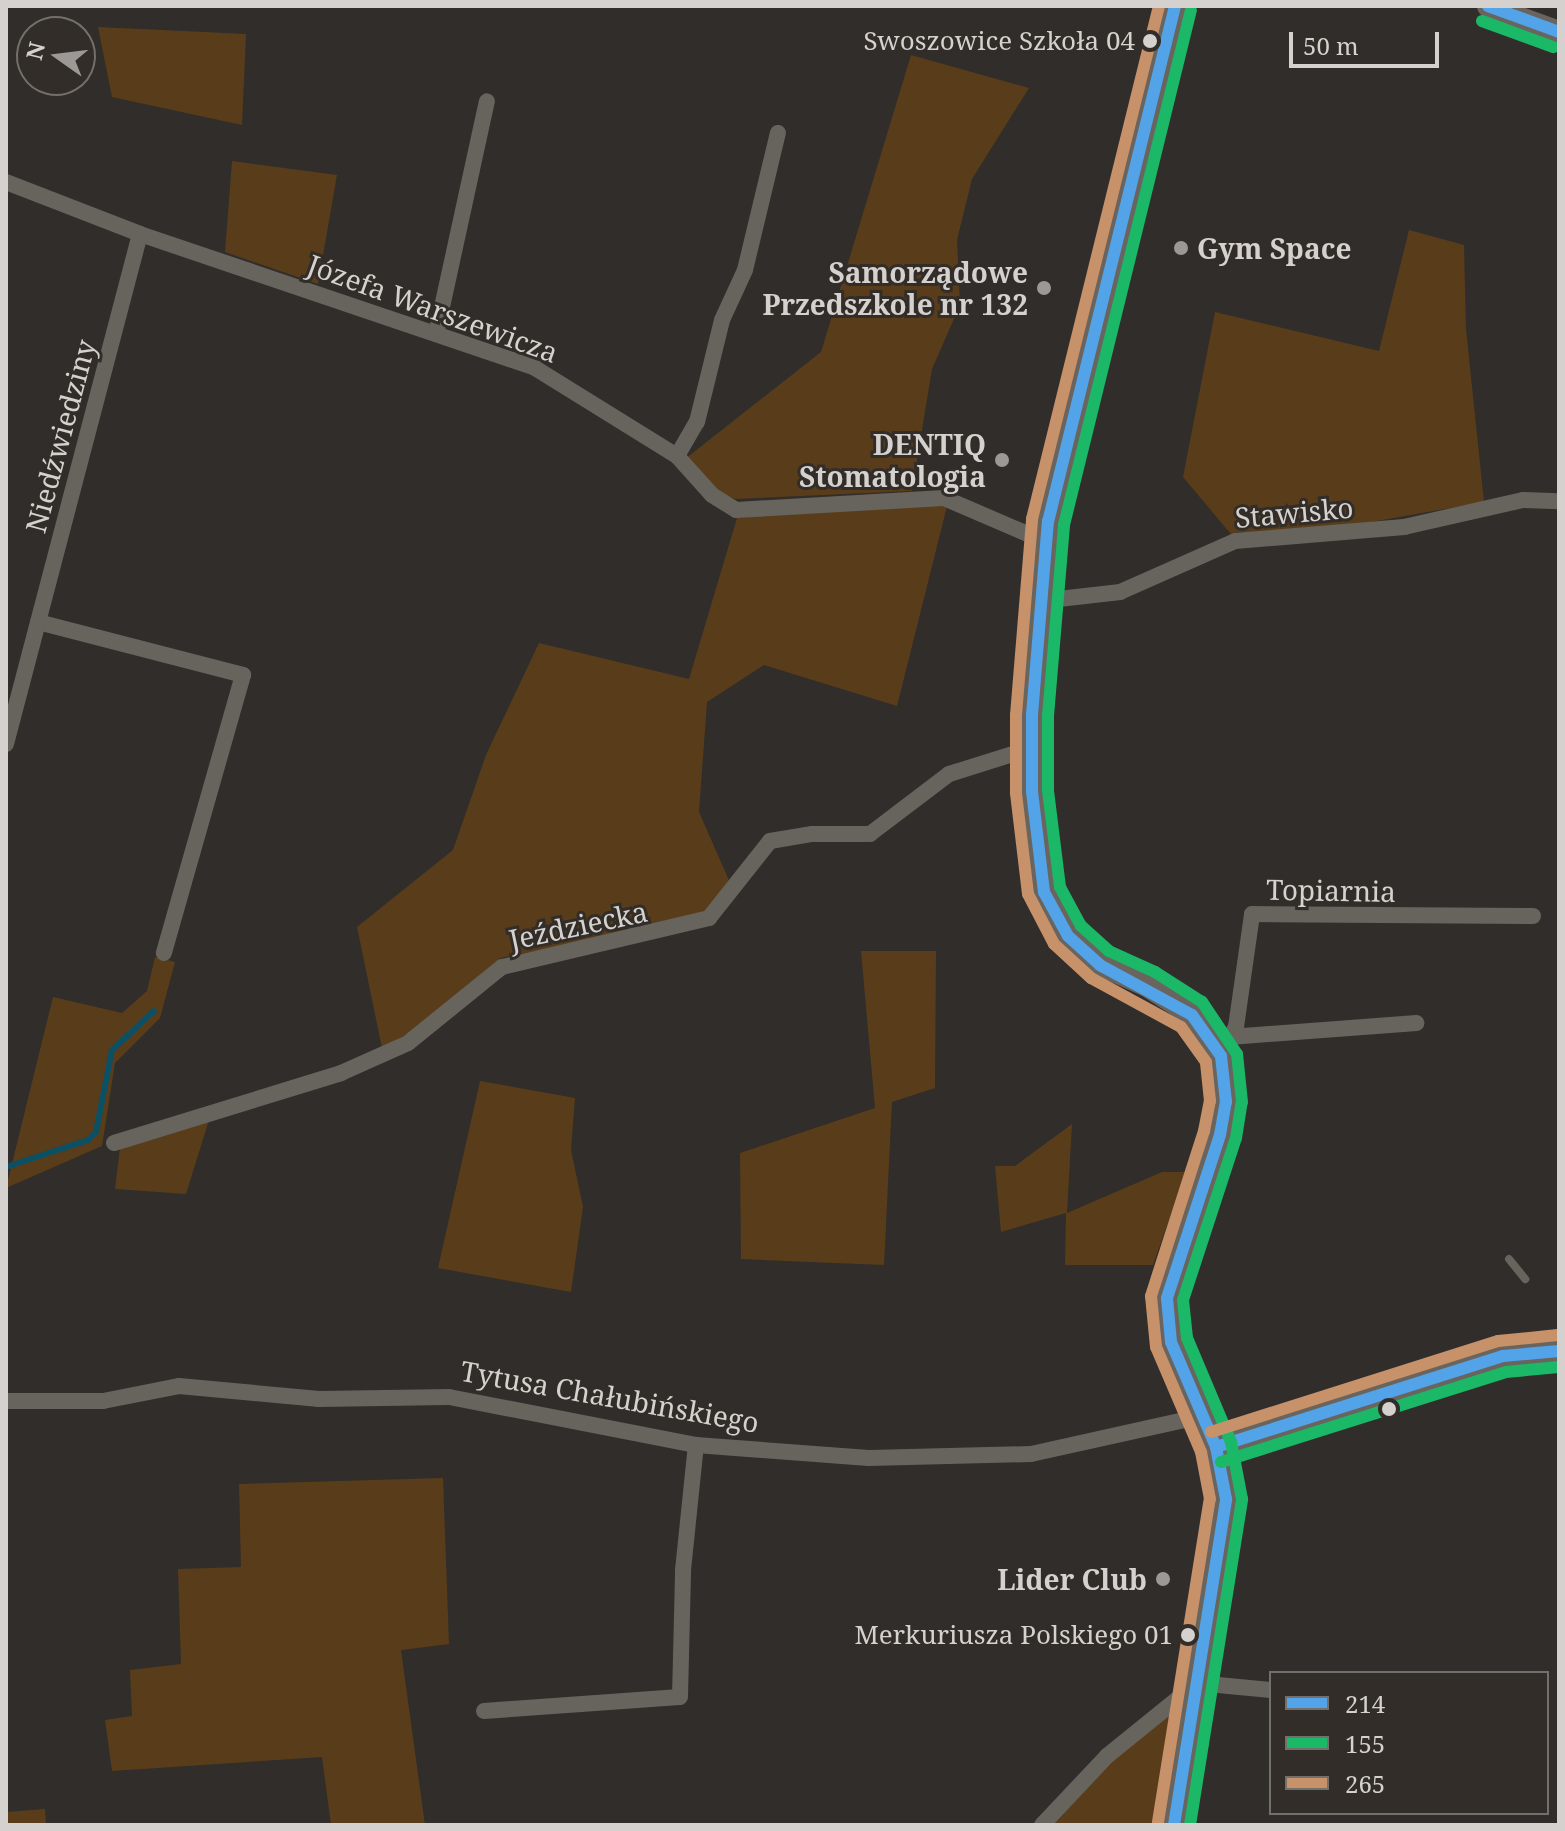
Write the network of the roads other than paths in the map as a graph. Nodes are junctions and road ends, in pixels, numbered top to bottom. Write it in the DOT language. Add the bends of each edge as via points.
graph roads {
  1 [pos="1175,6"];
  2 [pos="1488,6"];
  3 [pos="1559,32"];
  4 [pos="487,101"];
  5 [pos="778,133"];
  6 [pos="6,182"];
  7 [pos="140,234"];
  8 [pos="437,330"];
  9 [pos="677,456"];
  10 [pos="1559,501"];
  11 [pos="1046,542"];
  12 [pos="1041,601"];
  13 [pos="38,622"];
  14 [pos="6,744"];
  15 [pos="1032,748"];
  16 [pos="1533,916"];
  17 [pos="164,953"];
  18 [pos="1416,1023"];
  19 [pos="1226,1046"];
  20 [pos="114,1143"];
  21 [pos="1509,1259"];
  22 [pos="1525,1279"];
  23 [pos="1559,1351"];
  24 [pos="6,1401"];
  25 [pos="1202,1416"];
  26 [pos="696,1445"];
  27 [pos="1216,1447"];
  28 [pos="1197,1683"];
  29 [pos="1269,1690"];
  30 [pos="484,1711"];
  31 [pos="1042,1825"];
  32 [pos="1174,1825"];
  1 -- 11 [label="street"];
  2 -- 3 [label="street"];
  4 -- 8 [label="street"];
  5 -- 9 [label="street" via="745,270 722,320 697,422"];
  6 -- 7 [label="street, Józefa Warszewicza"];
  7 -- 8 [label="street, Józefa Warszewicza"];
  7 -- 13 [label="street, Niedźwiedziny"];
  8 -- 9 [label="street, Józefa Warszewicza" via="535,368"];
  9 -- 11 [label="street, Józefa Warszewicza" via="712,495 736,510 944,498"];
  10 -- 12 [label="street, Stawisko" via="1523,500 1404,527 1235,541 1120,592"];
  11 -- 12 [label="street"];
  12 -- 15 [label="street"];
  13 -- 14 [label="street, Niedźwiedziny"];
  13 -- 17 [label="street" via="243,675"];
  15 -- 19 [label="street" via="1032,820 1044,892 1068,936 1100,965 1192,1015"];
  15 -- 20 [label="street, Jeździecka" via="949,774 870,834 812,834 770,841 709,918 502,967 408,1043 341,1073"];
  16 -- 19 [label="street, Topiarnia" via="1252,914"];
  18 -- 19 [label="street"];
  19 -- 25 [label="street" via="1220,1135 1167,1298 1171,1342"];
  21 -- 22 [label="lane"];
  23 -- 27 [label="street" via="1503,1356"];
  24 -- 26 [label="street, Tytusa Chałubińskiego" via="103,1401 179,1386 319,1399 449,1397"];
  25 -- 26 [label="street, Tytusa Chałubińskiego" via="1018,1455 832,1457"];
  25 -- 27 [label="street"];
  26 -- 30 [label="street" via="683,1570 680,1697"];
  27 -- 28 [label="street" via="1226,1499"];
  28 -- 29 [label="street"];
  28 -- 31 [label="street" via="1107,1756"];
  28 -- 32 [label="street"];
}
